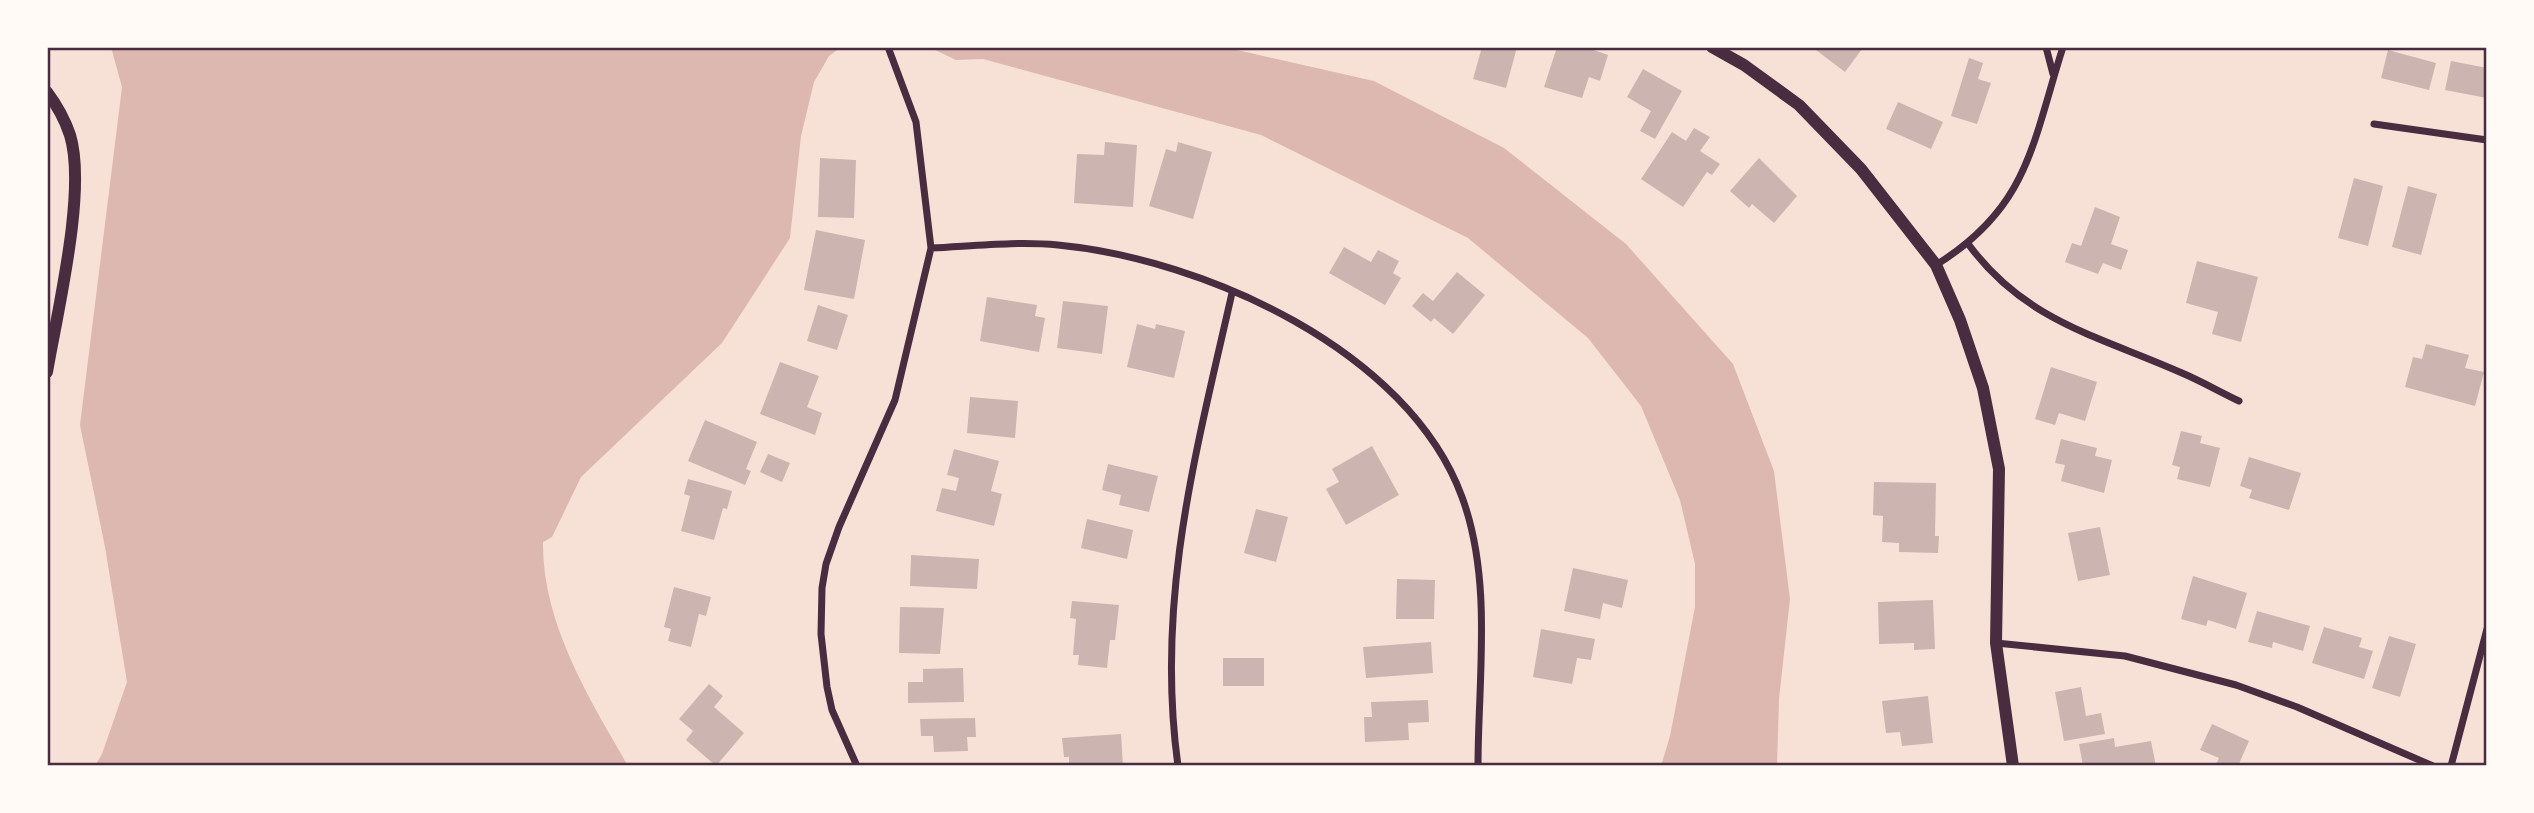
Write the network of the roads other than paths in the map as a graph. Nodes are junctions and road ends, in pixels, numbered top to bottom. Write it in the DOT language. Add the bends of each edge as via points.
graph roads {
  1 [pos="1712,47"];
  2 [pos="2046,47"];
  3 [pos="2063,47"];
  4 [pos="888,48"];
  5 [pos="2054,76"];
  6 [pos="47,92"];
  7 [pos="2374,124"];
  8 [pos="2487,140"];
  9 [pos="1969,245"];
  10 [pos="931,248"];
  11 [pos="1936,265"];
  12 [pos="1233,293"];
  13 [pos="47,372"];
  14 [pos="2239,401"];
  15 [pos="2487,629"];
  16 [pos="1996,643"];
  17 [pos="857,766"];
  18 [pos="1178,766"];
  19 [pos="1478,766"];
  20 [pos="2013,766"];
  21 [pos="2433,766"];
  22 [pos="2451,766"];
  1 -- 11 [label="street" via="1799,105 1861,169"];
  2 -- 5 [label="street"];
  3 -- 5 [label="street"];
  4 -- 10 [label="street" via="916,122"];
  5 -- 9 [label="street" via="2015,191"];
  6 -- 13 [label="street" via="70,135 75,168 72,218"];
  7 -- 8 [label="street"];
  9 -- 11 [label="street"];
  9 -- 14 [label="street" via="1992,274 2022,300 2076,331"];
  10 -- 12 [label="street" via="1056,244 1149,260"];
  10 -- 17 [label="street" via="895,400 839,527 822,588 827,687"];
  11 -- 16 [label="street" via="1971,350 1994,436 1999,470"];
  12 -- 18 [label="street" via="1179,537 1172,613"];
  12 -- 19 [label="street" via="1307,328 1356,362 1405,405 1452,475 1477,569 1481,643"];
  15 -- 22 [label="street"];
  16 -- 20 [label="street"];
  16 -- 21 [label="street" via="2125,656 2236,685"];
}
